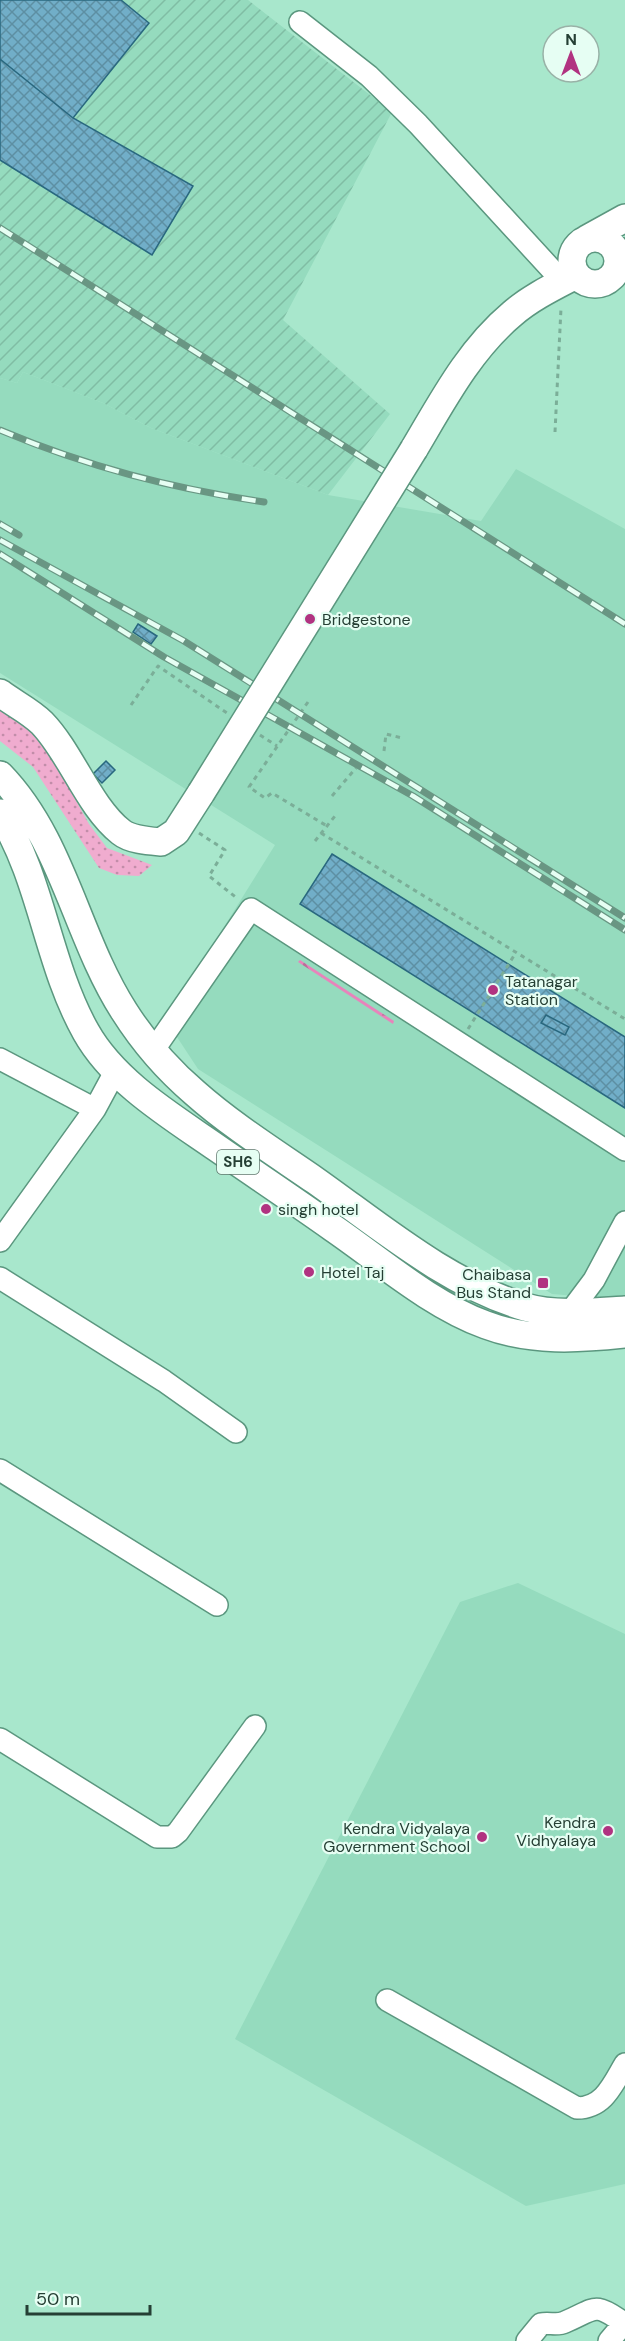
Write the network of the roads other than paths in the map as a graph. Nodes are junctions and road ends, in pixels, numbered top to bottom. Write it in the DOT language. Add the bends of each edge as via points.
graph roads {
  1 [pos="300,22"];
  2 [pos="625,218"];
  3 [pos="587,239"];
  4 [pos="621,262"];
  5 [pos="569,278"];
  6 [pos="0,693"];
  7 [pos="0,775"];
  8 [pos="0,813"];
  9 [pos="153,1051"];
  10 [pos="0,1059"];
  11 [pos="116,1070"];
  12 [pos="95,1109"];
  13 [pos="625,1150"];
  14 [pos="625,1222"];
  15 [pos="0,1241"];
  16 [pos="0,1278"];
  17 [pos="625,1310"];
  18 [pos="570,1312"];
  19 [pos="625,1334"];
  20 [pos="236,1432"];
  21 [pos="0,1470"];
  22 [pos="217,1605"];
  23 [pos="255,1726"];
  24 [pos="0,1739"];
  25 [pos="387,2000"];
  26 [pos="625,2064"];
  27 [pos="625,2322"];
  28 [pos="527,2341"];
  29 [pos="609,2341"];
  1 -- 5 [label="street" via="369,76"];
  2 -- 3 [label="main road"];
  3 -- 4 [label="main road" via="602,238 614,247"];
  3 -- 5 [label="main road" via="572,254"];
  4 -- 5 [label="main road" via="602,283"];
  5 -- 6 [label="main road, bridge" via="513,313 477,349 176,832 161,842 122,832 94,800 41,722"];
  7 -- 9 [label="main road, SH6" via="21,797 42,831 102,974"];
  8 -- 11 [label="main road, SH6" via="22,856 67,992 86,1033"];
  9 -- 13 [label="street" via="251,909"];
  9 -- 18 [label="main road, SH6" via="195,1094 434,1264 527,1308"];
  10 -- 12 [label="street"];
  11 -- 12 [label="street"];
  11 -- 19 [label="main road, SH6" via="184,1125 434,1298 486,1325 524,1335 576,1339"];
  12 -- 15 [label="street"];
  14 -- 18 [label="street" via="594,1280"];
  16 -- 20 [label="street" via="164,1381"];
  17 -- 18 [label="main road, SH6"];
  21 -- 22 [label="street"];
  23 -- 24 [label="street" via="178,1832 164,1838 104,1806"];
  25 -- 26 [label="street" via="578,2108 596,2105 604,2098"];
  27 -- 28 [label="street" via="605,2309 588,2309 566,2322 542,2325"];
  27 -- 29 [label="street"];
}
